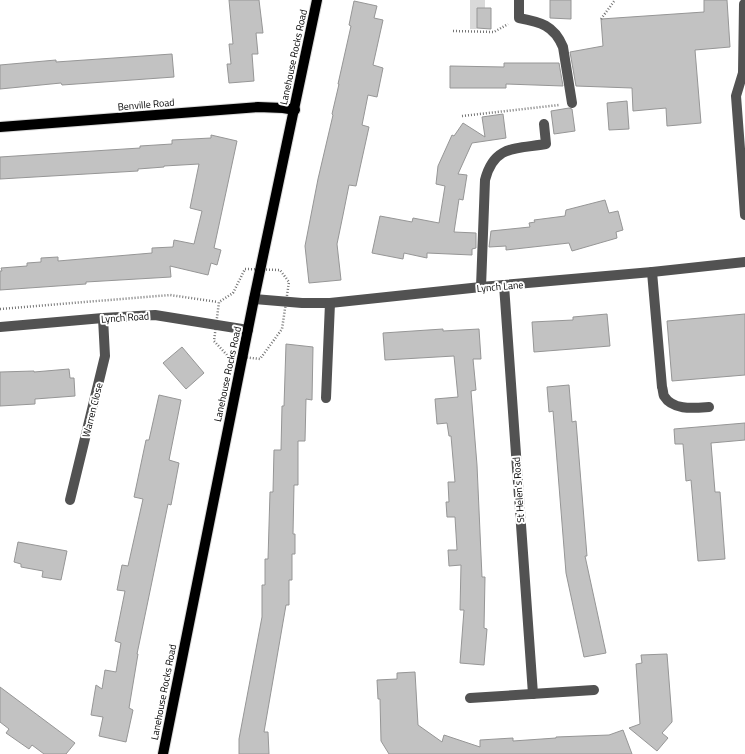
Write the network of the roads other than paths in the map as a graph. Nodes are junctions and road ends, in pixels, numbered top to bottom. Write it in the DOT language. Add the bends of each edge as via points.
graph roads {
  1 [pos="317,0"];
  2 [pos="519,0"];
  3 [pos="744,4"];
  4 [pos="572,103"];
  5 [pos="295,110"];
  6 [pos="544,124"];
  7 [pos="0,127"];
  8 [pos="745,215"];
  9 [pos="745,262"];
  10 [pos="652,272"];
  11 [pos="504,285"];
  12 [pos="481,287"];
  13 [pos="254,299"];
  14 [pos="330,303"];
  15 [pos="103,318"];
  16 [pos="0,327"];
  17 [pos="248,330"];
  18 [pos="326,398"];
  19 [pos="709,407"];
  20 [pos="70,500"];
  21 [pos="594,690"];
  22 [pos="533,694"];
  23 [pos="470,698"];
  24 [pos="163,754"];
  1 -- 5 [label="main road, Lanehouse Rocks Road"];
  2 -- 4 [label="street" via="519,18 548,27 560,39"];
  3 -- 8 [label="street" via="743,73 736,101"];
  5 -- 7 [label="main road, Benville Road" via="258,106"];
  5 -- 13 [label="main road, Lanehouse Rocks Road"];
  6 -- 12 [label="street" via="546,144 506,151 490,165 485,180"];
  9 -- 10 [label="street, Lynch Lane"];
  10 -- 11 [label="street, Lynch Lane"];
  10 -- 19 [label="street" via="664,396 673,404 687,409"];
  11 -- 12 [label="street, Lynch Lane"];
  11 -- 22 [label="street, St Helen's Road"];
  12 -- 14 [label="street, Lynch Lane"];
  13 -- 14 [label="street, Lynch Lane"];
  13 -- 17 [label="main road, Lanehouse Rocks Road"];
  14 -- 18 [label="street"];
  15 -- 16 [label="street, Lynch Road"];
  15 -- 17 [label="street, Lynch Road" via="155,315"];
  15 -- 20 [label="street, Warren Close" via="105,356"];
  17 -- 24 [label="main road, Lanehouse Rocks Road"];
  21 -- 22 [label="street"];
  22 -- 23 [label="street"];
}
